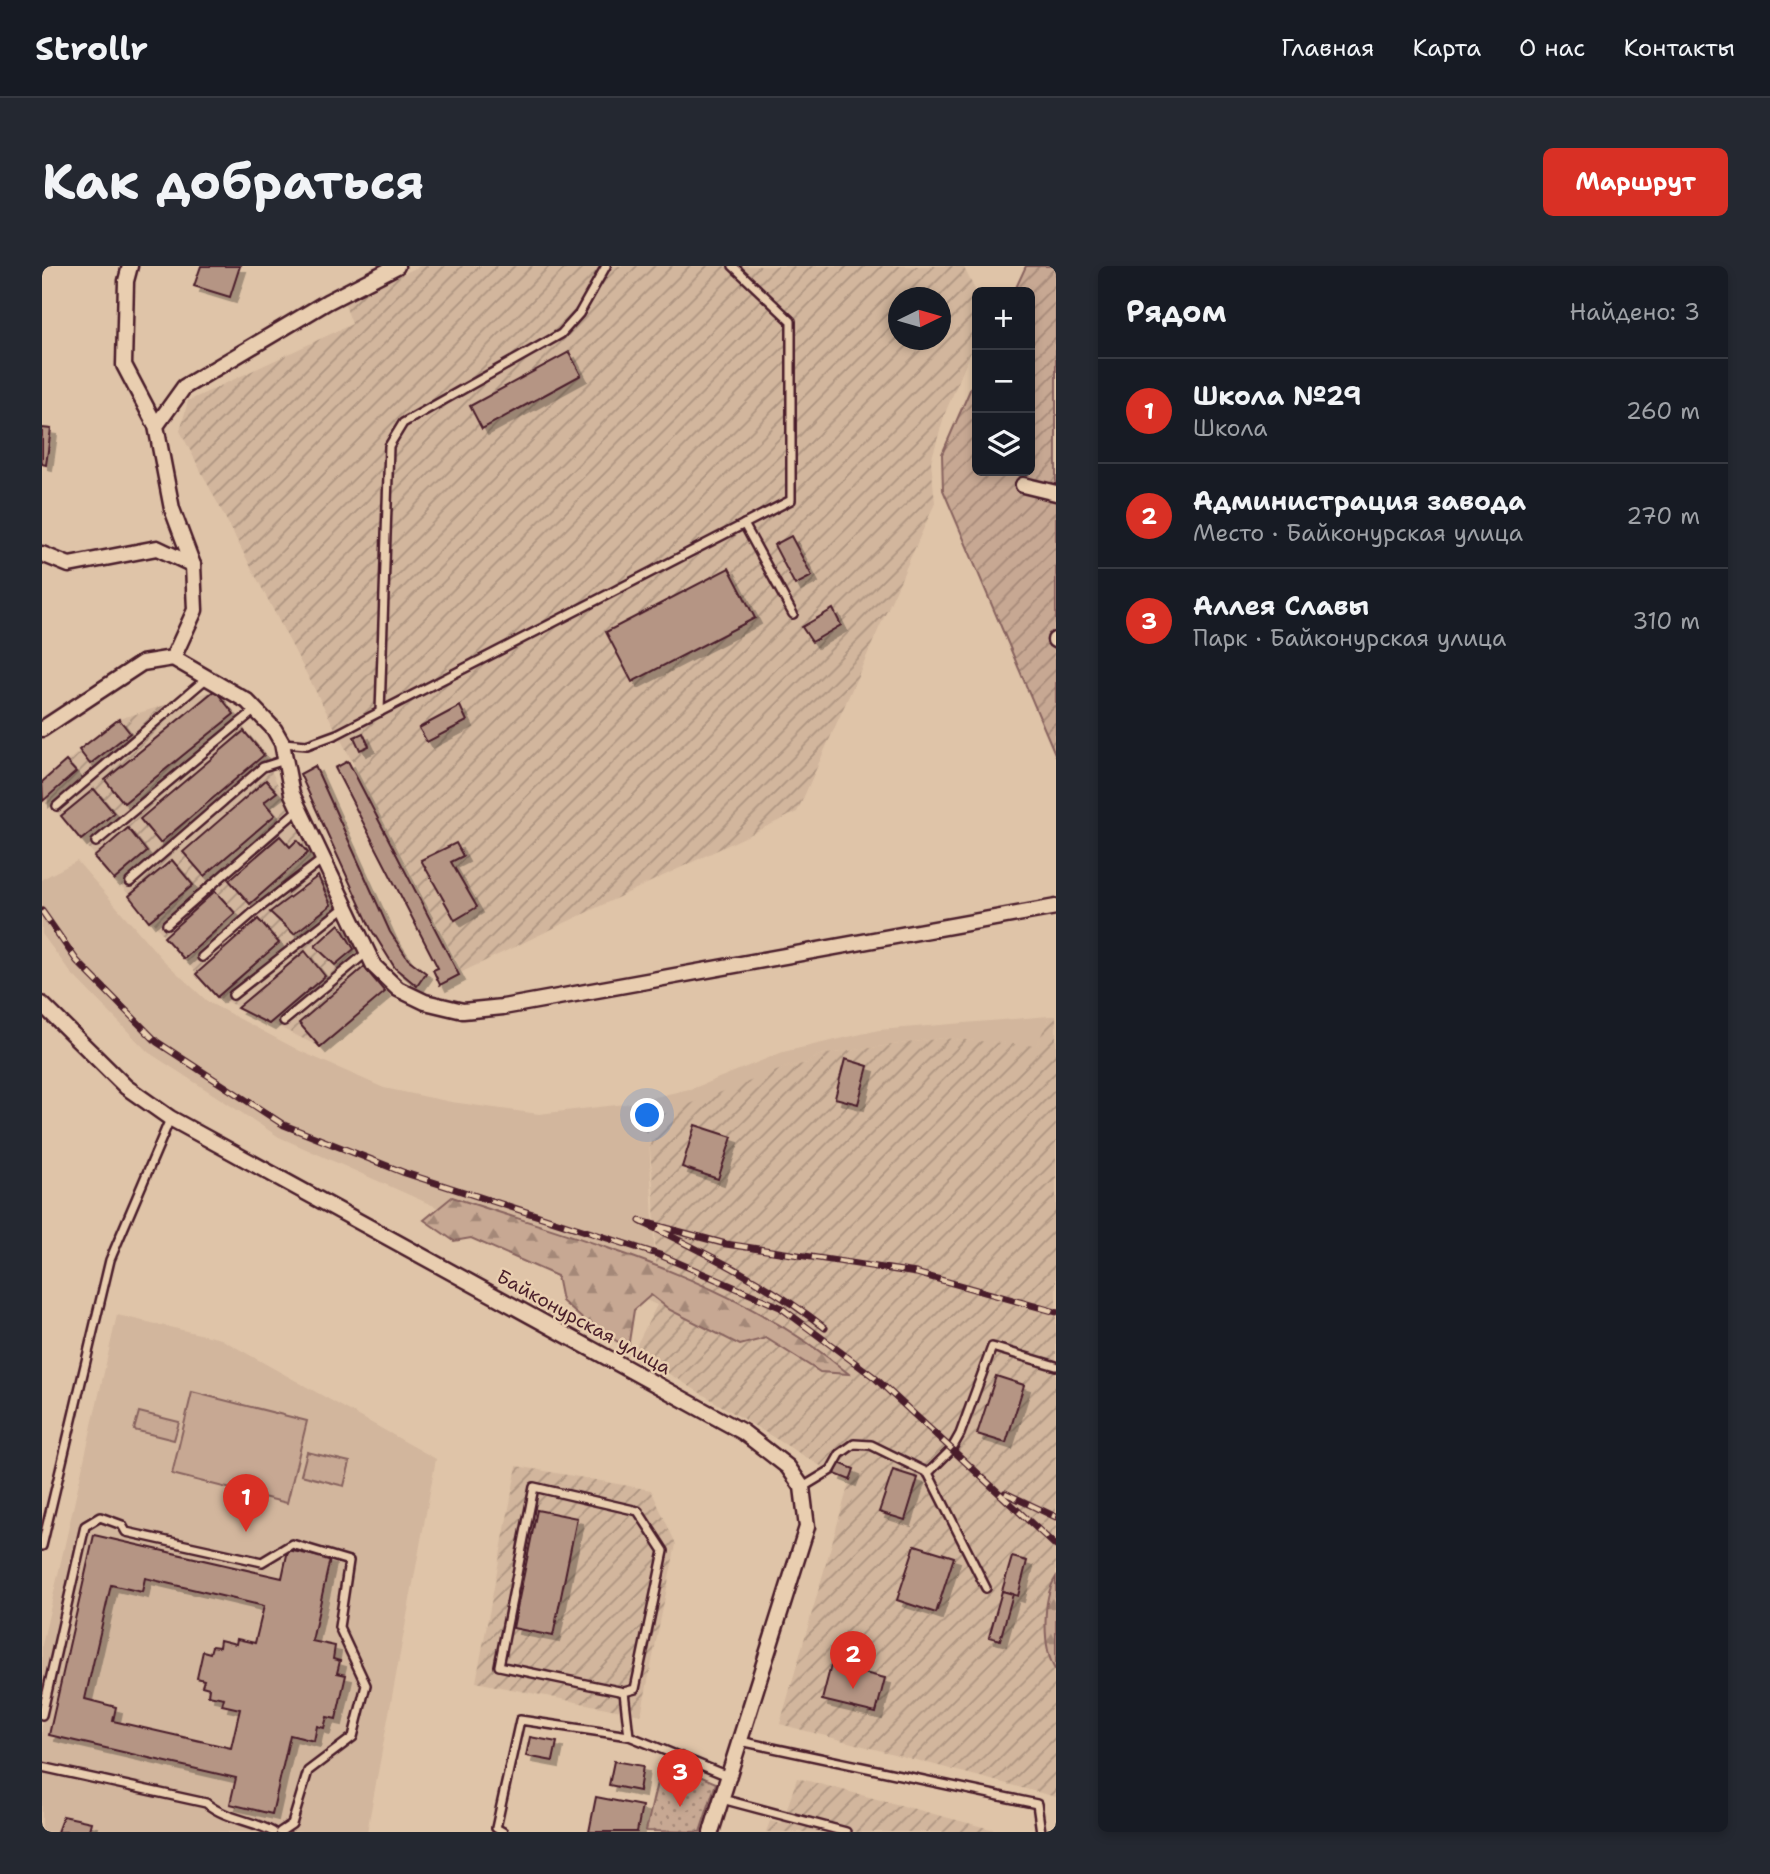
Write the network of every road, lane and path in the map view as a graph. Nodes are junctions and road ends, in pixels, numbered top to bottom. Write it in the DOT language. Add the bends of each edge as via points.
graph roads {
  1 [pos="130,266"];
  2 [pos="397,266"];
  3 [pos="606,266"];
  4 [pos="733,266"];
  5 [pos="156,426"];
  6 [pos="1023,485"];
  7 [pos="1056,493"];
  8 [pos="744,524"];
  9 [pos="42,554"];
  10 [pos="193,565"];
  11 [pos="793,614"];
  12 [pos="173,658"];
  13 [pos="207,678"];
  14 [pos="256,709"];
  15 [pos="380,712"];
  16 [pos="42,729"];
  17 [pos="282,743"];
  18 [pos="285,760"];
  19 [pos="57,806"];
  20 [pos="299,809"];
  21 [pos="96,842"];
  22 [pos="323,859"];
  23 [pos="130,882"];
  24 [pos="346,907"];
  25 [pos="1056,907"];
  26 [pos="167,924"];
  27 [pos="366,953"];
  28 [pos="202,957"];
  29 [pos="233,995"];
  30 [pos="42,1004"];
  31 [pos="284,1021"];
  32 [pos="170,1118"];
  33 [pos="1056,1366"];
  34 [pos="928,1473"];
  35 [pos="802,1487"];
  36 [pos="42,1546"];
  37 [pos="986,1588"];
  38 [pos="624,1692"];
  39 [pos="42,1715"];
  40 [pos="629,1736"];
  41 [pos="739,1741"];
  42 [pos="42,1767"];
  43 [pos="728,1776"];
  44 [pos="721,1799"];
  45 [pos="273,1832"];
  46 [pos="280,1832"];
  47 [pos="503,1832"];
  48 [pos="710,1832"];
  49 [pos="846,1832"];
  50 [pos="1041,1832"];
  1 -- 5 [label="street" via="124,365"];
  2 -- 5 [label="street" via="184,387"];
  3 -- 15 [label="lane" via="561,334 403,423 389,446"];
  4 -- 8 [label="lane" via="791,321 791,500"];
  5 -- 10 [label="street" via="172,509"];
  6 -- 7 [label="street"];
  8 -- 11 [label="lane"];
  8 -- 15 [label="lane"];
  9 -- 10 [label="street" via="69,565 156,548"];
  10 -- 12 [label="street" via="195,610"];
  12 -- 13 [label="street"];
  12 -- 16 [label="street" via="142,663"];
  13 -- 14 [label="street"];
  13 -- 19 [label="lane"];
  14 -- 17 [label="street"];
  14 -- 21 [label="lane"];
  15 -- 17 [label="lane" via="307,745"];
  17 -- 18 [label="street"];
  18 -- 20 [label="street"];
  18 -- 23 [label="lane" via="263,767"];
  20 -- 22 [label="street"];
  20 -- 26 [label="lane"];
  22 -- 24 [label="street"];
  22 -- 28 [label="lane"];
  24 -- 27 [label="street"];
  24 -- 29 [label="lane"];
  25 -- 27 [label="street" via="463,1011 425,1002 398,989"];
  27 -- 31 [label="lane"];
  30 -- 32 [label="street, Байконурская улица" via="126,1087"];
  32 -- 35 [label="street, Байконурская улица" via="743,1432 788,1467"];
  32 -- 36 [label="lane" via="110,1260"];
  33 -- 34 [label="lane" via="992,1347 960,1434"];
  34 -- 35 [label="lane" via="871,1445 853,1444 831,1470"];
  34 -- 37 [label="lane"];
  35 -- 41 [label="street" via="807,1527"];
  38 -- 38 [label="lane" via="499,1666 534,1488 638,1511 664,1551 635,1689"];
  38 -- 40 [label="lane"];
  39 -- 46 [label="lane" via="85,1526 100,1517 122,1525 126,1532 262,1562 292,1544 349,1561 339,1627 366,1685 360,1711 353,1737 308,1770 292,1824"];
  40 -- 43 [label="lane"];
  40 -- 47 [label="lane" via="520,1720 496,1828"];
  41 -- 43 [label="street"];
  41 -- 50 [label="lane" via="1037,1804"];
  42 -- 45 [label="lane" via="206,1803 217,1812"];
  43 -- 44 [label="street"];
  44 -- 48 [label="street"];
  44 -- 49 [label="lane"];
}
